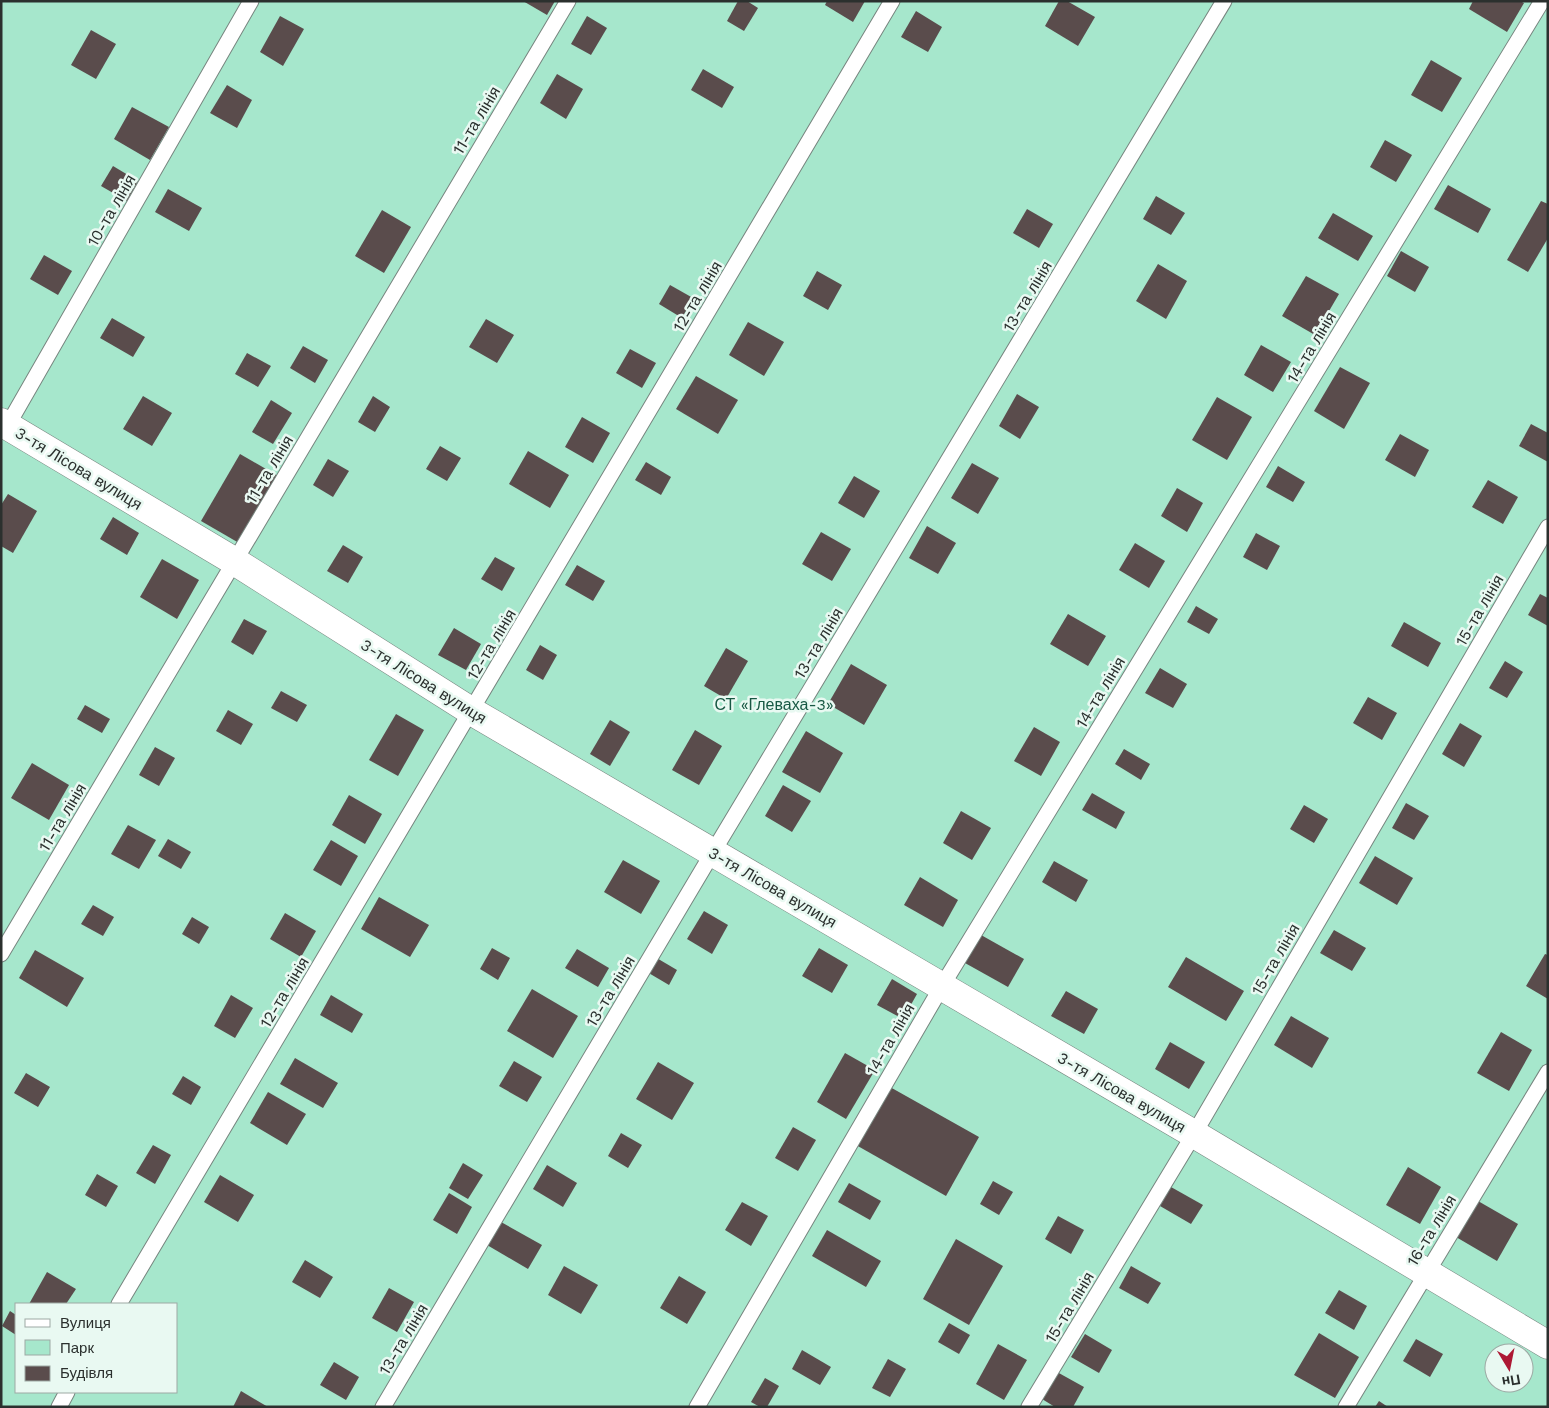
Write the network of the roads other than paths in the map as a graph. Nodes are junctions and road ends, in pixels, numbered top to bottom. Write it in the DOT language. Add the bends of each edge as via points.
graph roads {
  1 [pos="251,1"];
  2 [pos="568,1"];
  3 [pos="892,1"];
  4 [pos="1224,1"];
  5 [pos="1542,1"];
  6 [pos="3,428"];
  7 [pos="1548,527"];
  8 [pos="234,561"];
  9 [pos="472,711"];
  10 [pos="713,852"];
  11 [pos="1,954"];
  12 [pos="942,986"];
  13 [pos="1548,1072"];
  14 [pos="1194,1134"];
  15 [pos="1426,1272"];
  16 [pos="120,1303"];
  17 [pos="1548,1345"];
  18 [pos="67,1393"];
  19 [pos="58,1407"];
  20 [pos="383,1407"];
  21 [pos="697,1407"];
  22 [pos="1029,1407"];
  23 [pos="1346,1407"];
  1 -- 6 [label="lane, 10-та лінія"];
  2 -- 8 [label="lane, 11-та лінія"];
  3 -- 9 [label="lane, 12-та лінія"];
  4 -- 10 [label="lane, 13-та лінія"];
  5 -- 12 [label="lane, 14-та лінія"];
  6 -- 8 [label="street, 3-тя Лісова вулиця"];
  7 -- 14 [label="lane, 15-та лінія"];
  8 -- 9 [label="street, 3-тя Лісова вулиця"];
  8 -- 11 [label="lane, 11-та лінія"];
  9 -- 10 [label="street, 3-тя Лісова вулиця"];
  9 -- 16 [label="lane, 12-та лінія"];
  10 -- 12 [label="street, 3-тя Лісова вулиця"];
  10 -- 20 [label="lane, 13-та лінія"];
  12 -- 14 [label="street, 3-тя Лісова вулиця"];
  12 -- 21 [label="lane, 14-та лінія"];
  13 -- 15 [label="lane, 16-та лінія"];
  14 -- 15 [label="street, 3-тя Лісова вулиця"];
  14 -- 22 [label="lane, 15-та лінія"];
  15 -- 17 [label="street, 3-тя Лісова вулиця"];
  15 -- 23 [label="lane, 16-та лінія"];
  18 -- 19 [label="lane"];
}
